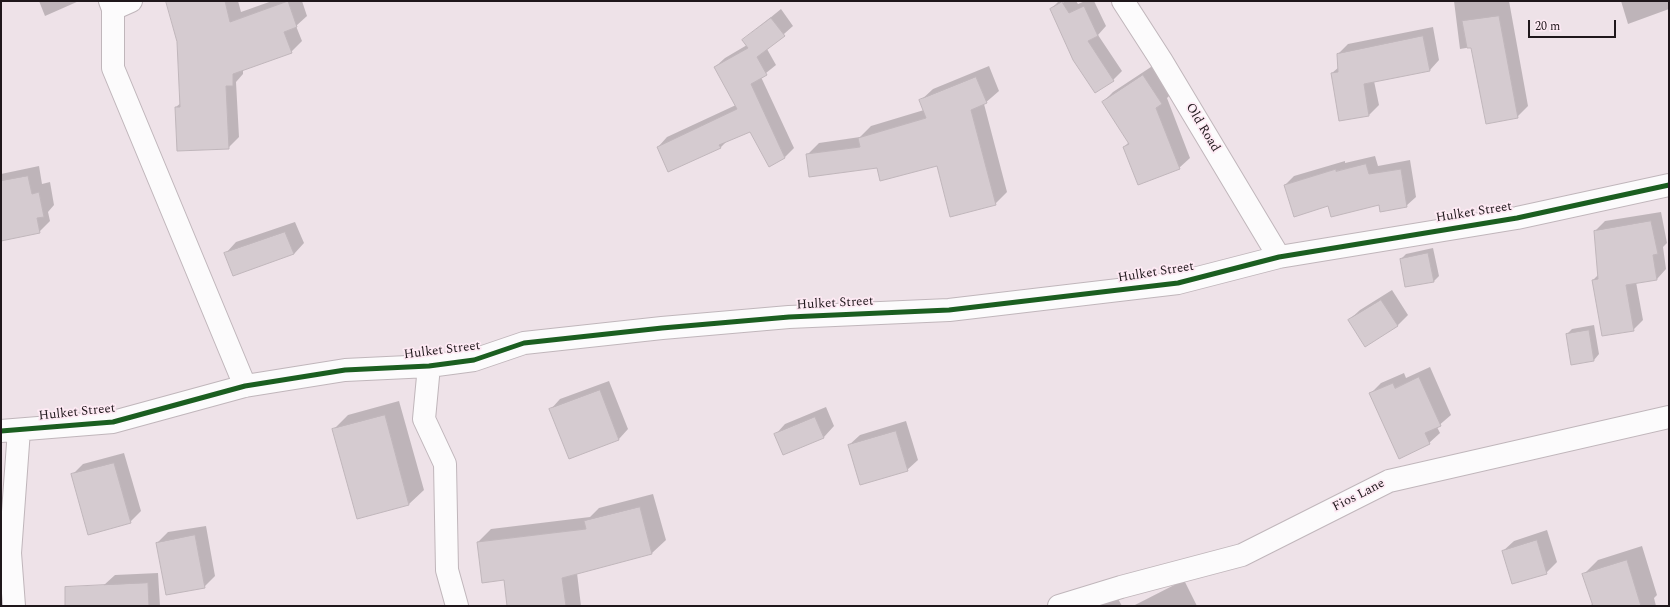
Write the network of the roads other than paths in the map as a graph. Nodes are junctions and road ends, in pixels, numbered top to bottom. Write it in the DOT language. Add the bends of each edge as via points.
graph roads {
  1 [pos="1123,1"];
  2 [pos="118,4"];
  3 [pos="1669,185"];
  4 [pos="1280,257"];
  5 [pos="429,366"];
  6 [pos="245,386"];
  7 [pos="1669,417"];
  8 [pos="10,430"];
  9 [pos="14,606"];
  10 [pos="457,606"];
  11 [pos="1059,606"];
  1 -- 4 [label="street, Old Road"];
  2 -- 6 [label="street" via="113,68"];
  3 -- 4 [label="street, Hulket Street" via="1517,218"];
  4 -- 5 [label="street, Hulket Street" via="1178,283 948,310 789,317 639,330 524,343 474,360"];
  5 -- 6 [label="street, Hulket Street" via="345,370"];
  5 -- 10 [label="street" via="424,419 445,464 447,570"];
  6 -- 8 [label="street, Hulket Street" via="113,422"];
  7 -- 11 [label="street, Fios Lane" via="1389,481 1242,555"];
  8 -- 9 [label="street" via="10,553"];
}
